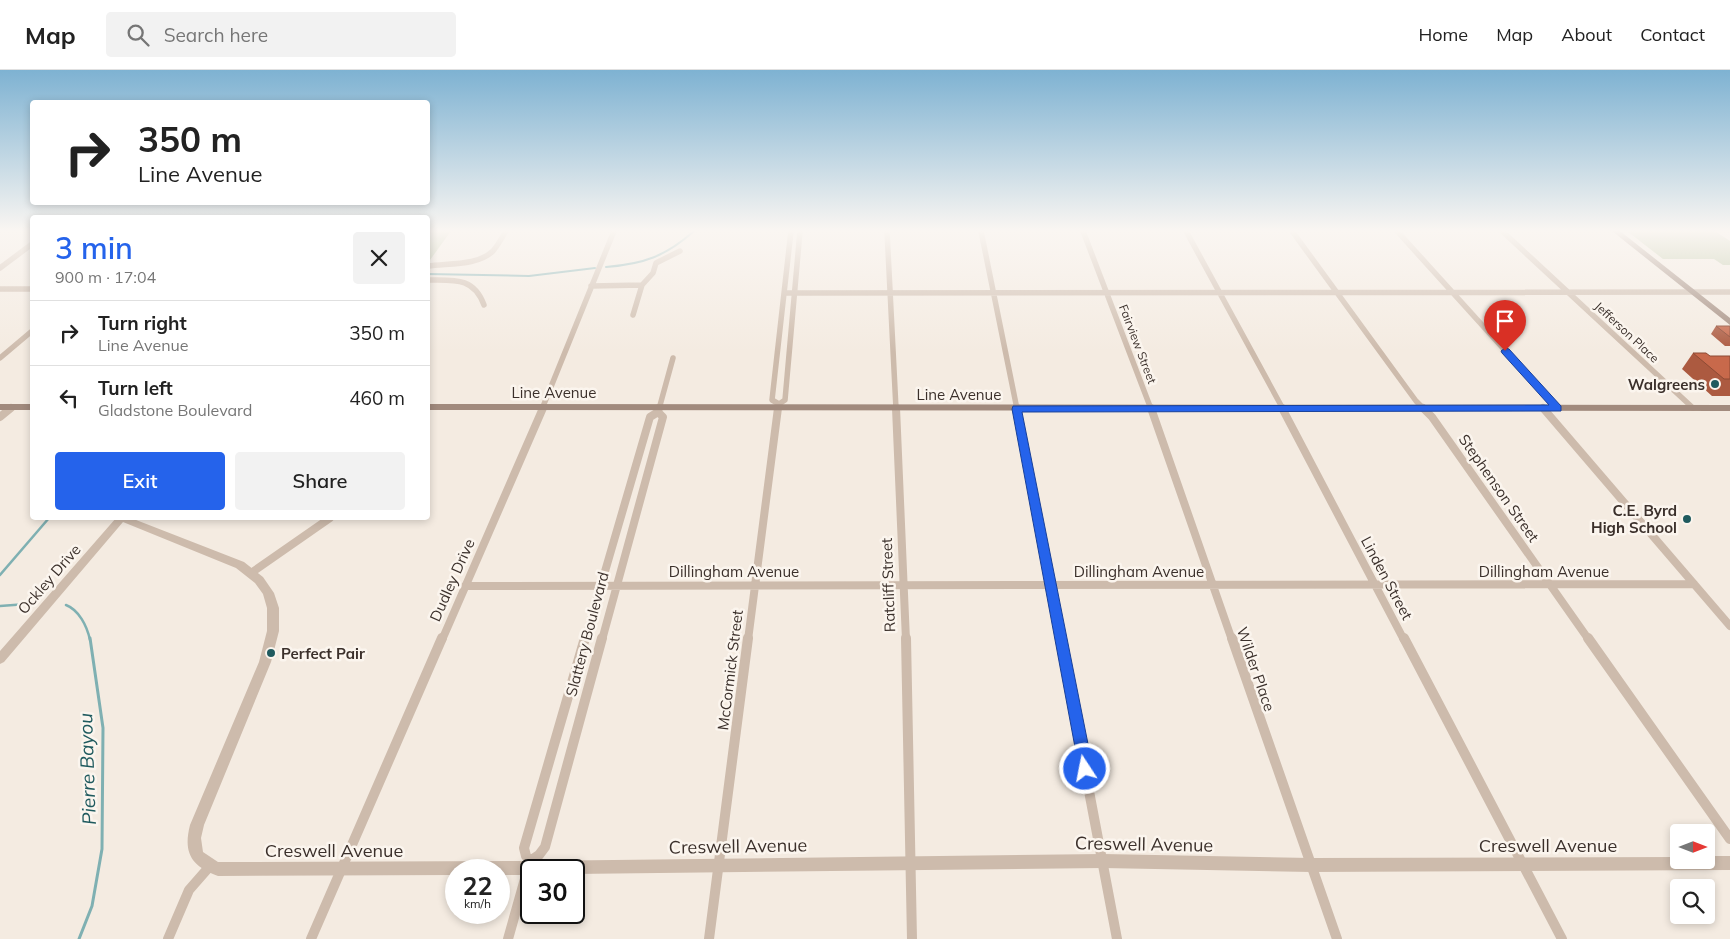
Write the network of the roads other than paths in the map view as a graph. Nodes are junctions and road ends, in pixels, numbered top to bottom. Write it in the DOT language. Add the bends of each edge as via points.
graph roads {
  1 [pos="598,272"];
  2 [pos="653,272"];
  3 [pos="787,272"];
  4 [pos="797,272"];
  5 [pos="889,272"];
  6 [pos="990,272"];
  7 [pos="1098,272"];
  8 [pos="1208,272"];
  9 [pos="1321,272"];
  10 [pos="1434,272"];
  11 [pos="1546,272"];
  12 [pos="1667,272"];
  13 [pos="430,280"];
  14 [pos="642,285"];
  15 [pos="592,286"];
  16 [pos="0,289"];
  17 [pos="30,289"];
  18 [pos="890,292"];
  19 [pos="994,292"];
  20 [pos="1336,292"];
  21 [pos="1568,292"];
  22 [pos="1693,292"];
  23 [pos="1730,292"];
  24 [pos="784,293"];
  25 [pos="795,293"];
  26 [pos="1106,293"];
  27 [pos="1219,293"];
  28 [pos="1453,293"];
  29 [pos="484,305"];
  30 [pos="633,315"];
  31 [pos="1730,322"];
  32 [pos="30,333"];
  33 [pos="778,346"];
  34 [pos="790,346"];
  35 [pos="0,358"];
  36 [pos="672,358"];
  37 [pos="778,406"];
  38 [pos="0,407"];
  39 [pos="12,407"];
  40 [pos="30,407"];
  41 [pos="430,407"];
  42 [pos="543,407"];
  43 [pos="896,408"];
  44 [pos="1151,408"];
  45 [pos="1283,408"];
  46 [pos="1423,408"];
  47 [pos="1543,408"];
  48 [pos="1558,408"];
  49 [pos="1693,408"];
  50 [pos="1730,408"];
  51 [pos="1017,409"];
  52 [pos="659,410"];
  53 [pos="0,417"];
  54 [pos="120,520"];
  55 [pos="127,520"];
  56 [pos="327,520"];
  57 [pos="251,572"];
  58 [pos="1694,584"];
  59 [pos="755,585"];
  60 [pos="902,585"];
  61 [pos="1049,585"];
  62 [pos="1212,585"];
  63 [pos="1375,585"];
  64 [pos="1550,585"];
  65 [pos="465,586"];
  66 [pos="600,586"];
  67 [pos="616,586"];
  68 [pos="1730,626"];
  69 [pos="0,659"];
  70 [pos="1730,840"];
  71 [pos="527,859"];
  72 [pos="535,859"];
  73 [pos="1103,861"];
  74 [pos="912,863"];
  75 [pos="1730,863"];
  76 [pos="520,864"];
  77 [pos="585,864"];
  78 [pos="1522,864"];
  79 [pos="718,865"];
  80 [pos="1311,865"];
  81 [pos="210,866"];
  82 [pos="341,869"];
  83 [pos="520,896"];
  84 [pos="168,939"];
  85 [pos="311,939"];
  86 [pos="508,939"];
  87 [pos="708,939"];
  88 [pos="912,939"];
  89 [pos="1116,939"];
  90 [pos="1337,939"];
  91 [pos="1562,939"];
  1 -- 15 [label="street, Dudley Drive"];
  2 -- 14 [label="street"];
  3 -- 24 [label="street, McCormick Street"];
  4 -- 25 [label="street, McCormick Street"];
  5 -- 18 [label="street, Ratcliff Street"];
  6 -- 19 [label="street"];
  7 -- 26 [label="street, Fairview Street"];
  8 -- 27 [label="street, Linden Street"];
  9 -- 20 [label="street, Stephenson Street"];
  10 -- 28 [label="street"];
  11 -- 21 [label="street, Jefferson Place"];
  12 -- 22 [label="main road"];
  13 -- 29 [label="street" via="453,280 471,285 481,293"];
  14 -- 15 [label="street"];
  14 -- 30 [label="street"];
  15 -- 42 [label="street, Dudley Drive"];
  16 -- 17 [label="street"];
  18 -- 19 [label="street"];
  18 -- 25 [label="street"];
  18 -- 43 [label="street, Ratcliff Street"];
  19 -- 26 [label="street"];
  19 -- 51 [label="street"];
  20 -- 27 [label="street"];
  20 -- 28 [label="street"];
  20 -- 46 [label="street, Stephenson Street"];
  21 -- 22 [label="street"];
  21 -- 28 [label="street"];
  21 -- 49 [label="street, Jefferson Place"];
  22 -- 23 [label="street"];
  22 -- 31 [label="main road"];
  24 -- 25 [label="street"];
  24 -- 33 [label="street, McCormick Street"];
  25 -- 34 [label="street, McCormick Street"];
  26 -- 27 [label="street"];
  26 -- 44 [label="street, Fairview Street"];
  27 -- 45 [label="street, Linden Street"];
  28 -- 48 [label="street"];
  32 -- 35 [label="street"];
  33 -- 34 [label="street"];
  33 -- 37 [label="street, McCormick Street" via="772,400"];
  34 -- 37 [label="street, McCormick Street" via="785,400"];
  36 -- 52 [label="street, Slattery Boulevard"];
  37 -- 43 [label="main road, Line Avenue"];
  37 -- 52 [label="main road, Line Avenue"];
  37 -- 59 [label="street, McCormick Street"];
  38 -- 39 [label="main road"];
  39 -- 40 [label="main road"];
  39 -- 53 [label="street"];
  41 -- 42 [label="main road, Line Avenue"];
  42 -- 52 [label="main road, Line Avenue"];
  42 -- 65 [label="street, Dudley Drive"];
  43 -- 51 [label="main road, Line Avenue"];
  43 -- 60 [label="street, Ratcliff Street"];
  44 -- 45 [label="main road, Line Avenue"];
  44 -- 51 [label="main road, Line Avenue"];
  44 -- 62 [label="street, Wilder Place"];
  45 -- 46 [label="main road, Line Avenue"];
  45 -- 63 [label="street, Linden Street"];
  46 -- 47 [label="main road, Line Avenue"];
  46 -- 64 [label="street, Stephenson Street"];
  47 -- 48 [label="main road, Line Avenue"];
  47 -- 58 [label="street"];
  48 -- 49 [label="main road, Line Avenue"];
  49 -- 50 [label="main road, Line Avenue"];
  51 -- 61 [label="street"];
  52 -- 66 [label="street, Slattery Boulevard" via="650,417"];
  52 -- 67 [label="street, Slattery Boulevard" via="663,417"];
  54 -- 69 [label="street, Ockley Drive"];
  55 -- 57 [label="street" via="232,561"];
  56 -- 57 [label="street"];
  57 -- 81 [label="street" via="268,593 273,608 273,631 265,662 194,838 197,856"];
  58 -- 64 [label="street, Dillingham Avenue"];
  58 -- 68 [label="street"];
  59 -- 60 [label="street, Dillingham Avenue"];
  59 -- 67 [label="street, Dillingham Avenue"];
  59 -- 79 [label="street, McCormick Street"];
  60 -- 61 [label="street, Dillingham Avenue"];
  60 -- 74 [label="street, Ratcliff Street"];
  61 -- 62 [label="street, Dillingham Avenue"];
  61 -- 73 [label="street"];
  62 -- 63 [label="street, Dillingham Avenue"];
  62 -- 80 [label="street, Wilder Place"];
  63 -- 64 [label="street, Dillingham Avenue"];
  63 -- 78 [label="street, Linden Street"];
  64 -- 70 [label="street, Stephenson Street"];
  65 -- 66 [label="street, Dillingham Avenue"];
  65 -- 82 [label="street, Dudley Drive"];
  66 -- 67 [label="street, Dillingham Avenue"];
  66 -- 71 [label="street, Slattery Boulevard" via="524,848"];
  67 -- 72 [label="street, Slattery Boulevard" via="545,847"];
  73 -- 74 [label="street, Creswell Avenue"];
  73 -- 80 [label="street, Creswell Avenue"];
  73 -- 89 [label="street"];
  74 -- 79 [label="street, Creswell Avenue"];
  74 -- 88 [label="street, Ratcliff Street"];
  75 -- 78 [label="street, Creswell Avenue"];
  76 -- 82 [label="street, Creswell Avenue"];
  77 -- 79 [label="street, Creswell Avenue"];
  78 -- 80 [label="street, Creswell Avenue"];
  78 -- 91 [label="street, Linden Street"];
  79 -- 87 [label="street, McCormick Street"];
  80 -- 90 [label="street, Wilder Place"];
  81 -- 82 [label="street, Creswell Avenue" via="229,869"];
  81 -- 84 [label="street" via="189,886"];
  82 -- 85 [label="street, Dudley Drive"];
  83 -- 86 [label="street, Slattery Boulevard"];
}
